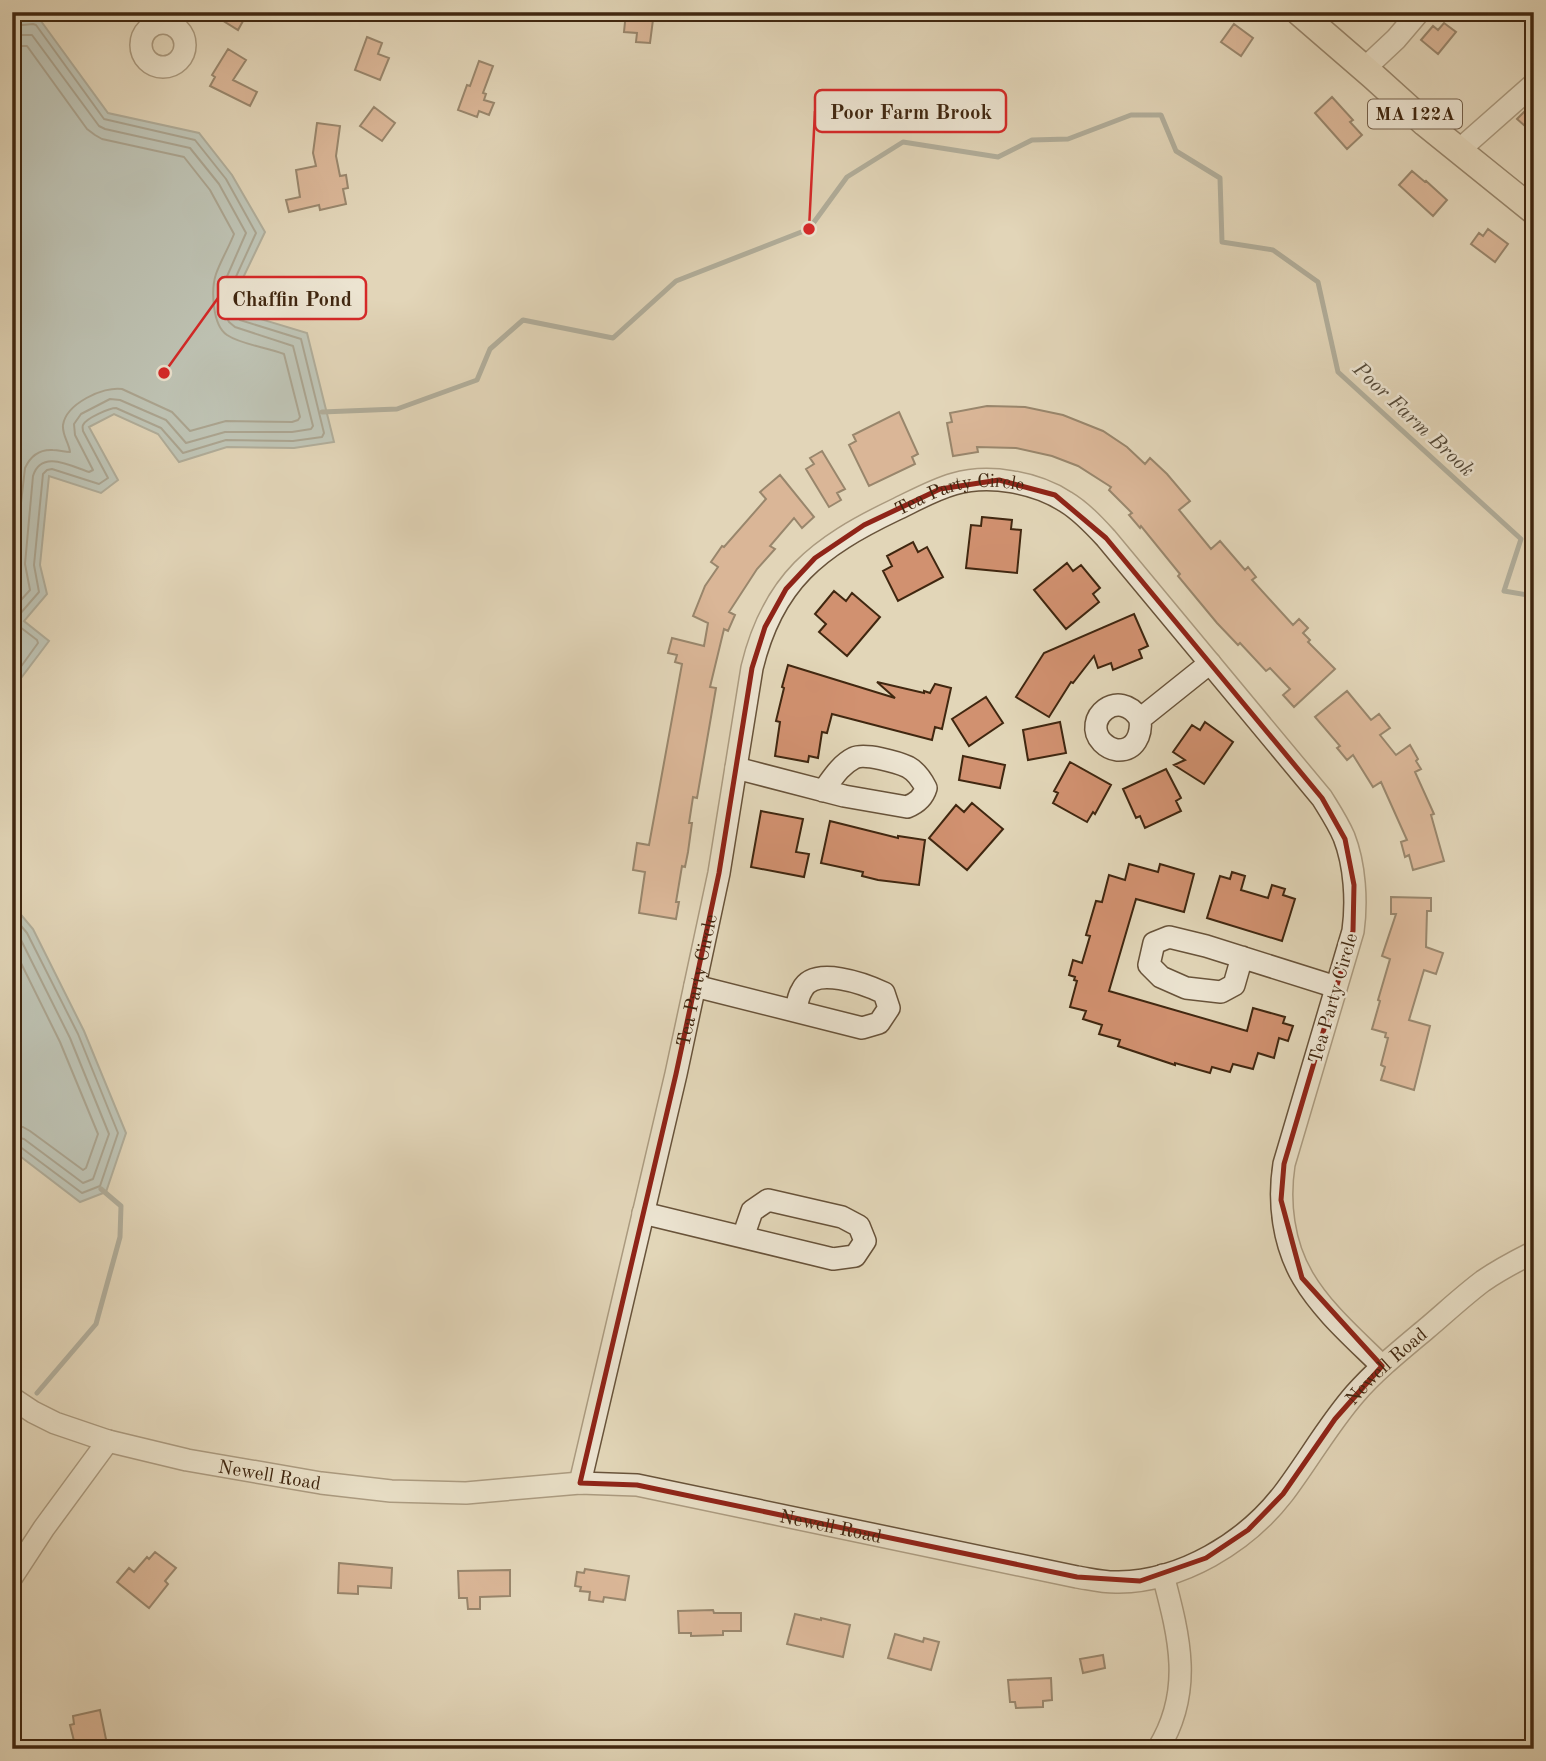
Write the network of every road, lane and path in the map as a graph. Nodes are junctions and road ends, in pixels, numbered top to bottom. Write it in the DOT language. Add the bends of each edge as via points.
graph roads {
  1 [pos="1299,12"];
  2 [pos="1419,12"];
  3 [pos="1364,69"];
  4 [pos="1534,84"];
  5 [pos="1458,151"];
  6 [pos="1534,211"];
  7 [pos="1210,663"];
  8 [pos="1140,719"];
  9 [pos="736,768"];
  10 [pos="823,791"];
  11 [pos="1242,957"];
  12 [pos="695,986"];
  13 [pos="1336,987"];
  14 [pos="796,1011"];
  15 [pos="643,1213"];
  16 [pos="743,1237"];
  17 [pos="1534,1252"];
  18 [pos="1382,1366"];
  19 [pos="12,1398"];
  20 [pos="108,1441"];
  21 [pos="580,1483"];
  22 [pos="1163,1575"];
  23 [pos="12,1577"];
  24 [pos="1157,1749"];
  1 -- 3 [label="main road, MA 122A"];
  2 -- 3 [label="street"];
  3 -- 5 [label="main road, MA 122A"];
  4 -- 5 [label="street"];
  5 -- 6 [label="main road, MA 122A"];
  7 -- 8 [label="street"];
  7 -- 9 [label="street, Tea Party Circle" via="1106,538 1066,502 1015,483 985,480 956,484 851,533 815,558 786,589 755,654"];
  7 -- 13 [label="street, Tea Party Circle" via="1322,799 1345,839 1355,916"];
  9 -- 10 [label="street"];
  9 -- 12 [label="street, Tea Party Circle"];
  11 -- 13 [label="street"];
  12 -- 14 [label="street"];
  12 -- 15 [label="street, Tea Party Circle"];
  13 -- 18 [label="street, Tea Party Circle" via="1284,1164 1282,1210 1287,1241 1302,1278"];
  15 -- 16 [label="street"];
  15 -- 21 [label="street, Tea Party Circle"];
  16 -- 16 [label="street" via="833,1259 855,1256 865,1241 859,1227 842,1217 768,1200 752,1211"];
  17 -- 18 [label="street, Newell Road" via="1481,1282"];
  18 -- 22 [label="street, Newell Road" via="1335,1419 1267,1512 1228,1545"];
  19 -- 20 [label="street, Newell Road" via="55,1423"];
  20 -- 21 [label="street, Newell Road" via="200,1462 391,1491 466,1493"];
  20 -- 23 [label="street"];
  21 -- 22 [label="street, Newell Road" via="637,1485 1077,1577 1117,1582"];
  22 -- 24 [label="street" via="1178,1634 1180,1677 1176,1707"];
}
